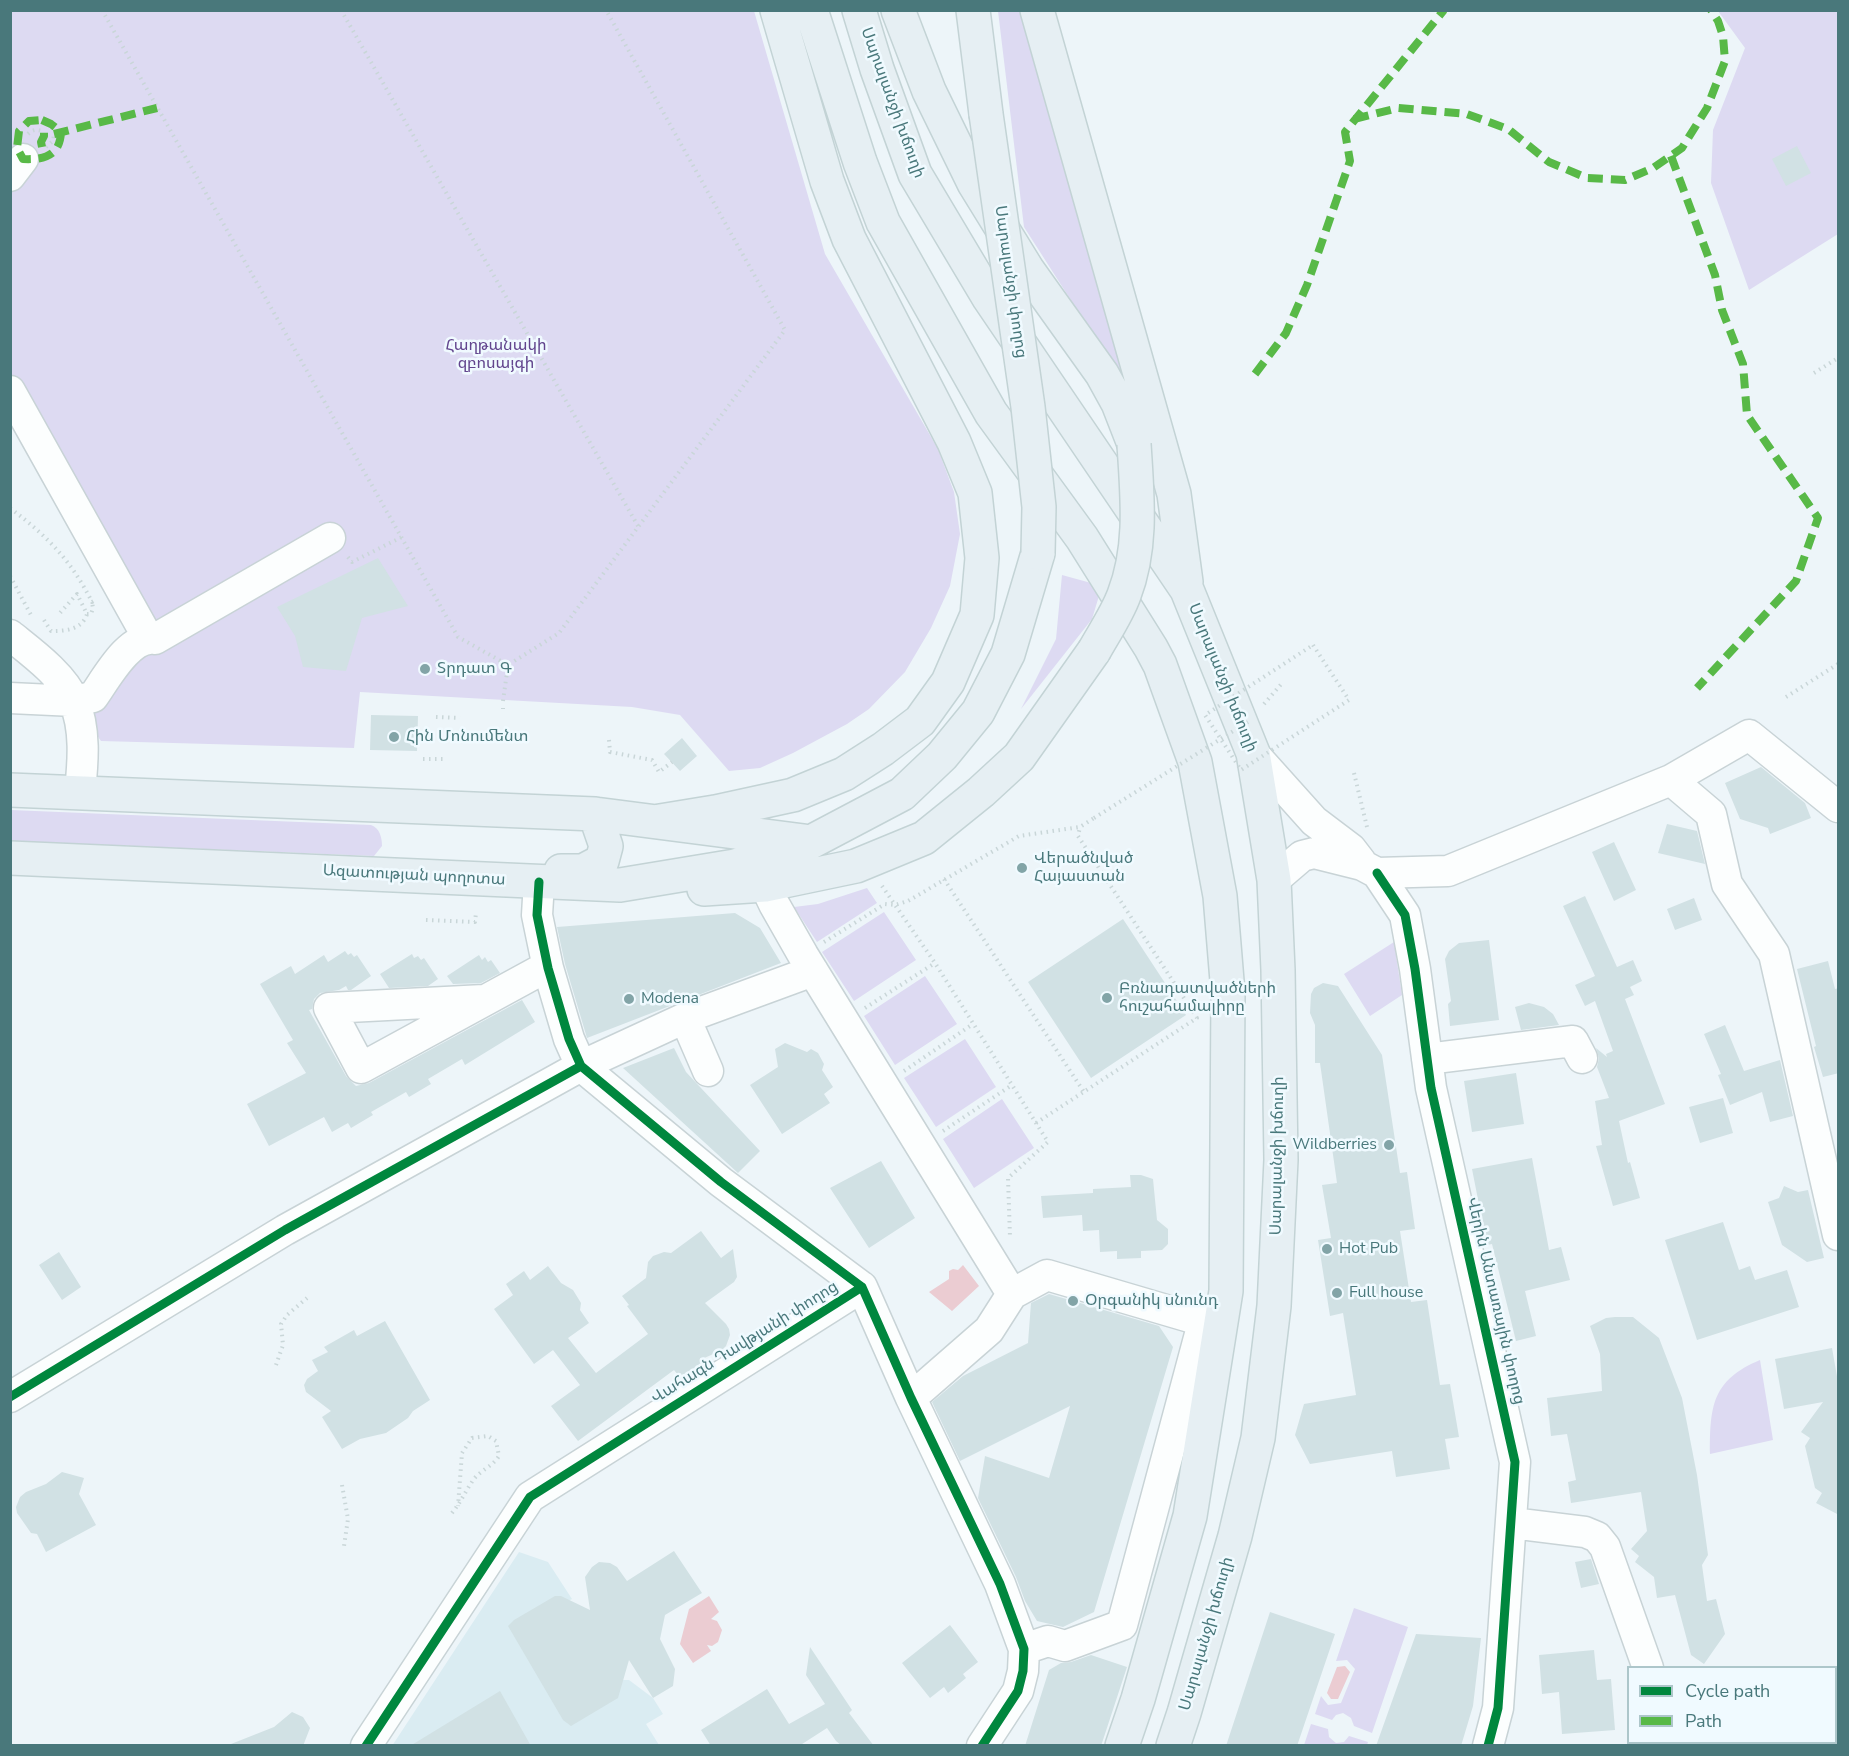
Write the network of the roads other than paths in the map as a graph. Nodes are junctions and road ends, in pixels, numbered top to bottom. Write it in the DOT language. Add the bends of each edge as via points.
graph roads {
  1 [pos="777,10"];
  2 [pos="812,10"];
  3 [pos="859,10"];
  4 [pos="898,10"];
  5 [pos="973,10"];
  6 [pos="1037,10"];
  7 [pos="10,391"];
  8 [pos="330,538"];
  9 [pos="1038,553"];
  10 [pos="1187,590"];
  11 [pos="23,628"];
  12 [pos="148,638"];
  13 [pos="10,698"];
  14 [pos="74,701"];
  15 [pos="1253,753"];
  16 [pos="1671,780"];
  17 [pos="10,790"];
  18 [pos="80,792"];
  19 [pos="1836,807"];
  20 [pos="596,814"];
  21 [pos="660,821"];
  22 [pos="812,842"];
  23 [pos="10,858"];
  24 [pos="1370,869"];
  25 [pos="453,878"];
  26 [pos="1274,880"];
  27 [pos="539,882"];
  28 [pos="620,885"];
  29 [pos="765,885"];
  30 [pos="808,963"];
  31 [pos="548,968"];
  32 [pos="484,1000"];
  33 [pos="685,1018"];
  34 [pos="1582,1058"];
  35 [pos="1427,1059"];
  36 [pos="581,1066"];
  37 [pos="708,1071"];
  38 [pos="1839,1235"];
  39 [pos="862,1287"];
  40 [pos="1012,1294"];
  41 [pos="10,1397"];
  42 [pos="911,1398"];
  43 [pos="1512,1523"];
  44 [pos="1024,1649"];
  45 [pos="1647,1666"];
  46 [pos="1138,1699"];
  47 [pos="1184,1713"];
  48 [pos="366,1746"];
  49 [pos="982,1746"];
  50 [pos="1122,1746"];
  51 [pos="1173,1746"];
  52 [pos="1488,1746"];
  1 -- 21 [label="main road" via="827,181 849,239 954,442 975,493 982,558 977,615 948,682 920,721 883,749 844,774 793,795"];
  2 -- 46 [label="main road" via="883,222 991,413 1082,538 1160,665 1195,762 1216,865 1228,993 1226,1291 1190,1516"];
  3 -- 10 [label="main road, Սարալանջի խճուղի" via="915,174 989,298"];
  4 -- 29 [label="main road, bridge" via="929,91 974,183 1118,403 1134,444 1139,522 1134,559 1124,595 1094,651 1019,757 981,792 924,838 856,866"];
  5 -- 9 [label="main road, Սարալանջի փողոց, bridge" via="1028,406 1039,507"];
  6 -- 10 [label="main road" via="1174,494"];
  7 -- 12 [label="street"];
  8 -- 12 [label="street" via="154,639"];
  9 -- 22 [label="main road, Ազատության պողոտա" via="1008,654 978,712 942,756 902,794"];
  10 -- 15 [label="main road, Սարալանջի խճուղի"];
  11 -- 14 [label="street"];
  12 -- 14 [label="street" via="129,648 93,697"];
  13 -- 14 [label="street"];
  14 -- 18 [label="street" via="82,742"];
  15 -- 24 [label="street, Վերին Անտառային փողոց" via="1314,821"];
  15 -- 26 [label="main road, Սարալանջի խճուղի"];
  16 -- 19 [label="street" via="1749,735"];
  16 -- 24 [label="street" via="1448,871"];
  16 -- 38 [label="street" via="1711,814 1727,885 1773,954"];
  17 -- 18 [label="main road"];
  18 -- 20 [label="main road"];
  20 -- 21 [label="main road"];
  20 -- 25 [label="main road" via="606,846 602,861 583,871 477,869"];
  21 -- 22 [label="main road"];
  22 -- 28 [label="main road, Ազատության պողոտա" via="735,867"];
  23 -- 25 [label="main road, Ազատության պողոտա"];
  24 -- 26 [label="street" via="1314,854 1302,856"];
  24 -- 35 [label="street, Վերին Անտառային փողոց" via="1405,915"];
  25 -- 27 [label="main road, Ազատության պողոտա"];
  26 -- 47 [label="main road, Սարալանջի խճուղի" via="1281,1160 1274,1306 1258,1438 1235,1536"];
  27 -- 28 [label="main road, Ազատության պողոտա"];
  27 -- 31 [label="street" via="537,915"];
  28 -- 29 [label="main road" via="711,890"];
  29 -- 30 [label="street"];
  30 -- 33 [label="street"];
  30 -- 40 [label="street"];
  31 -- 32 [label="street"];
  31 -- 36 [label="street"];
  33 -- 36 [label="street"];
  33 -- 37 [label="street"];
  34 -- 35 [label="street" via="1573,1041"];
  35 -- 43 [label="street, Վերին Անտառային փողոց" via="1515,1462"];
  36 -- 39 [label="street" via="721,1182"];
  36 -- 41 [label="street" via="285,1230"];
  39 -- 42 [label="street, Վահագն Դավթյանի փողոց"];
  39 -- 48 [label="street, Վահագն Դավթյանի փողոց" via="530,1497"];
  40 -- 42 [label="street" via="989,1330"];
  40 -- 44 [label="street" via="1047,1275 1203,1323 1122,1625 1065,1646 1048,1641"];
  42 -- 44 [label="street, Վահագն Դավթյանի փողոց" via="1000,1584"];
  43 -- 45 [label="street" via="1597,1537 1605,1547"];
  43 -- 52 [label="street, Վերին Անտառային փողոց" via="1498,1708"];
  44 -- 49 [label="street, Վահագն Դավթյանի փողոց" via="1018,1691"];
  46 -- 47 [label="main road"];
  46 -- 50 [label="main road"];
  47 -- 51 [label="main road, Սարալանջի խճուղի"];
}
